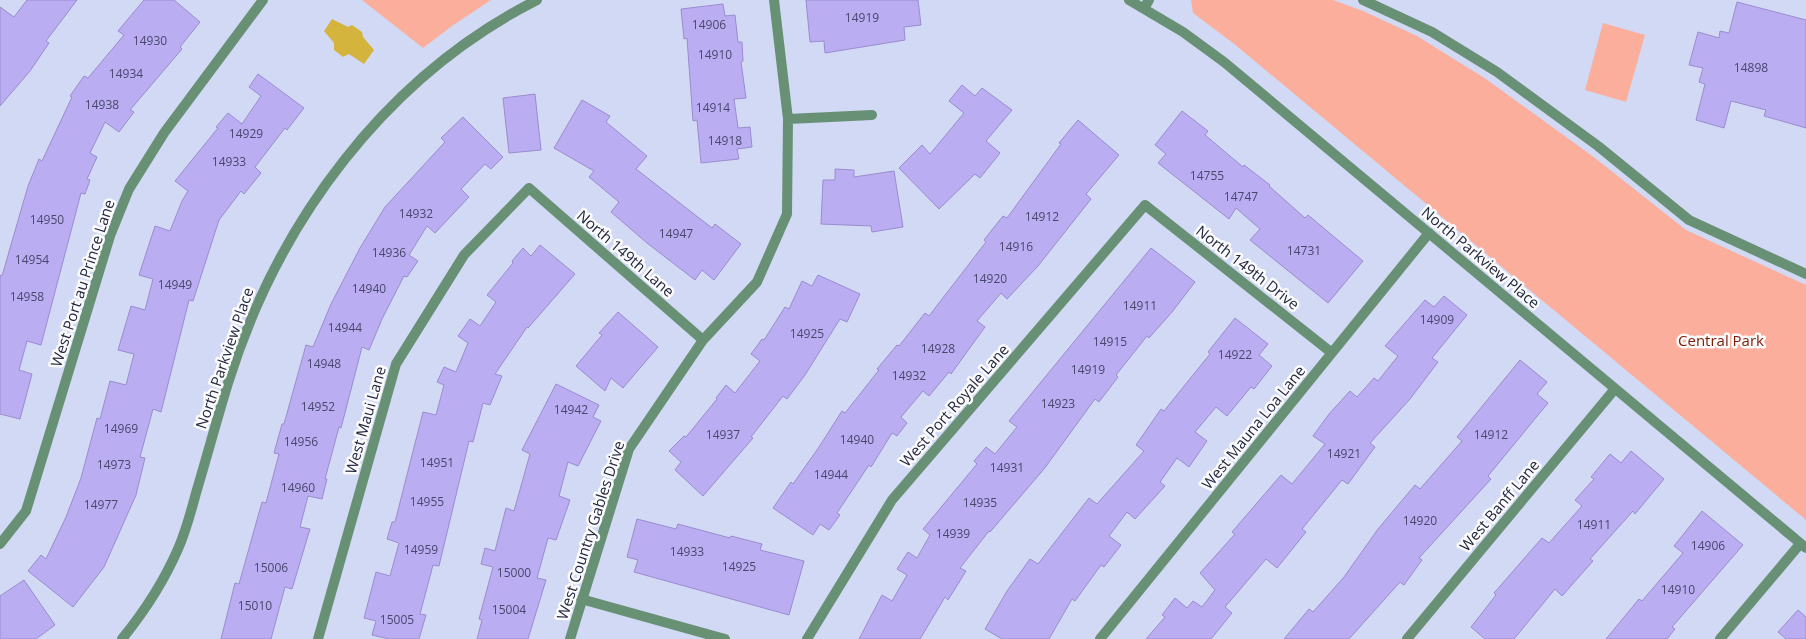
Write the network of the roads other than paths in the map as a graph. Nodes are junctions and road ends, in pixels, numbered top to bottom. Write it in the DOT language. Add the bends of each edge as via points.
graph roads {
  1 [pos="263,0"];
  2 [pos="537,0"];
  3 [pos="774,0"];
  4 [pos="1129,0"];
  5 [pos="1363,0"];
  6 [pos="1147,4"];
  7 [pos="872,115"];
  8 [pos="788,119"];
  9 [pos="529,188"];
  10 [pos="1144,205"];
  11 [pos="1429,233"];
  12 [pos="1806,274"];
  13 [pos="703,340"];
  14 [pos="1332,353"];
  15 [pos="1614,390"];
  16 [pos="0,544"];
  17 [pos="1803,546"];
  18 [pos="581,599"];
  19 [pos="122,639"];
  20 [pos="318,639"];
  21 [pos="570,639"];
  22 [pos="725,639"];
  23 [pos="807,639"];
  24 [pos="1100,639"];
  25 [pos="1407,639"];
  26 [pos="1720,639"];
  1 -- 16 [label="street, West Port au Prince Lane" via="164,133 129,189 110,236 26,511"];
  2 -- 19 [label="street, North Parkview Place" via="499,21 434,68 375,123 314,200 274,267 248,327 179,548 154,595"];
  3 -- 8 [label="street, West Country Gables Drive"];
  4 -- 6 [label="street, North Parkview Place"];
  5 -- 12 [label="street" via="1432,32 1497,72 1598,146 1689,220"];
  6 -- 11 [label="street, North Parkview Place" via="1224,62"];
  7 -- 8 [label="street"];
  8 -- 13 [label="street, West Country Gables Drive" via="787,214 757,282"];
  9 -- 13 [label="street, North 149th Lane"];
  9 -- 20 [label="street, West Maui Lane" via="464,255 396,364"];
  10 -- 14 [label="street, North 149th Drive"];
  10 -- 23 [label="street, West Port Royale Lane" via="892,500"];
  11 -- 14 [label="street, West Mauna Loa Lane"];
  11 -- 15 [label="street, North Parkview Place"];
  13 -- 18 [label="street, West Country Gables Drive" via="629,449"];
  14 -- 24 [label="street, West Mauna Loa Lane"];
  15 -- 17 [label="street, North Parkview Place"];
  15 -- 25 [label="street, West Banff Lane"];
  17 -- 26 [label="street"];
  18 -- 21 [label="street, West Country Gables Drive"];
  18 -- 22 [label="street"];
}
